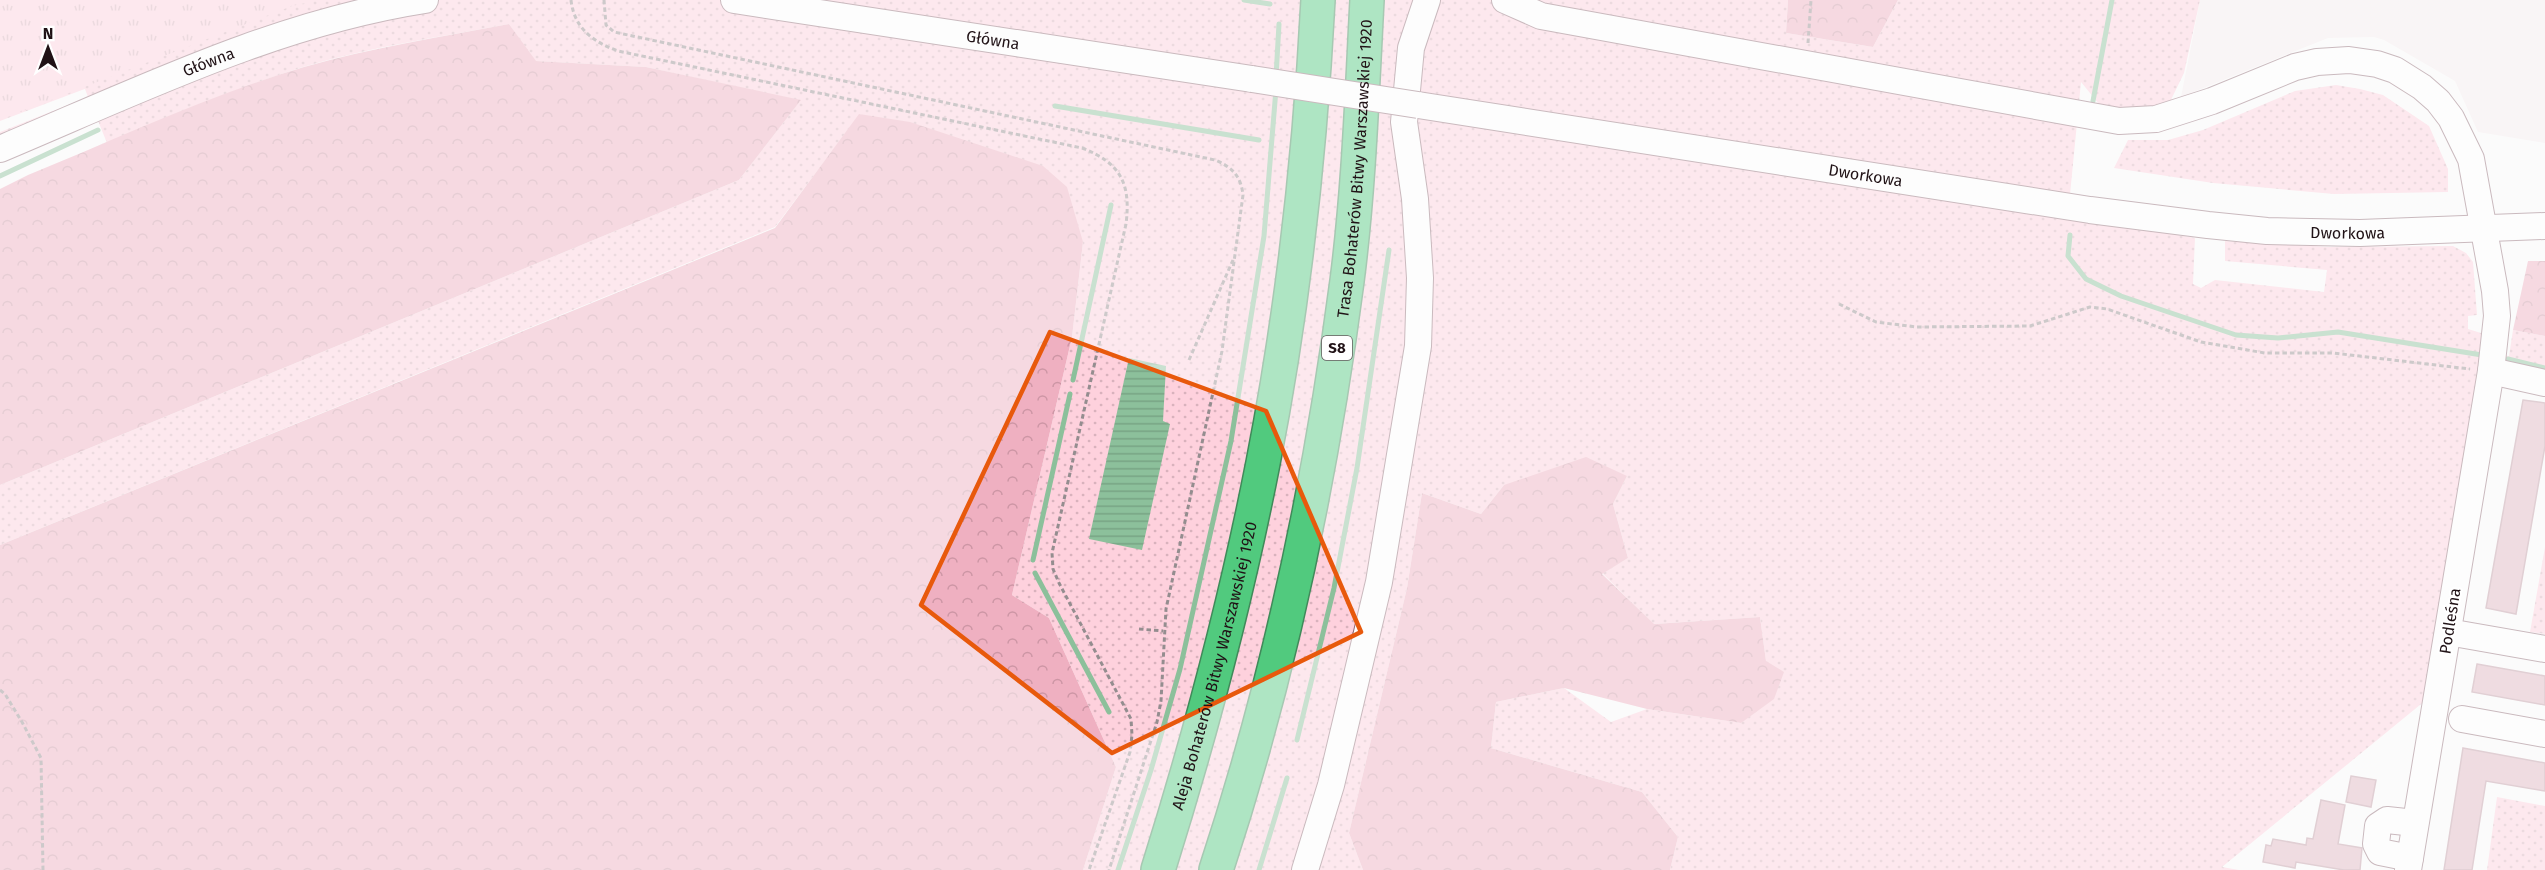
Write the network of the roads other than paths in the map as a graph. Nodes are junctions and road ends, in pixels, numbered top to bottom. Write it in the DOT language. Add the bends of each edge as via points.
graph roads {
  1 [pos="425,0"];
  2 [pos="734,0"];
  3 [pos="1318,0"];
  4 [pos="1367,0"];
  5 [pos="1427,0"];
  6 [pos="1505,0"];
  7 [pos="1252,79"];
  8 [pos="0,149"];
  9 [pos="2545,226"];
  10 [pos="2483,229"];
  11 [pos="2491,371"];
  12 [pos="2545,383"];
  13 [pos="2448,632"];
  14 [pos="2545,649"];
  15 [pos="2462,719"];
  16 [pos="2545,734"];
  17 [pos="2415,823"];
  18 [pos="2409,864"];
  19 [pos="1158,870"];
  20 [pos="1216,870"];
  21 [pos="1305,870"];
  1 -- 8 [label="street, Główna" via="295,30 199,65"];
  2 -- 7 [label="street, Główna"];
  3 -- 19 [label="highway, Aleja Bohaterów Bitwy Warszawskiej 1920" via="1306,168 1264,461 1216,673"];
  4 -- 20 [label="highway, Trasa Bohaterów Bitwy Warszawskiej 1920 / S8" via="1358,174 1347,280 1316,472 1269,690"];
  5 -- 21 [label="street" via="1411,48 1404,122 1415,199 1420,278 1418,346 1379,582 1330,785"];
  6 -- 10 [label="street" via="1541,16 2119,121 2156,119 2317,62 2349,60 2377,64 2422,87 2451,118 2470,159"];
  7 -- 10 [label="street, Dworkowa, bridge" via="2208,225 2360,233"];
  9 -- 10 [label="street, Dworkowa"];
  10 -- 11 [label="street, Podleśna" via="2497,316"];
  11 -- 12 [label="street"];
  11 -- 13 [label="street, Podleśna"];
  13 -- 14 [label="street"];
  13 -- 17 [label="street, Podleśna"];
  15 -- 16 [label="street"];
  17 -- 18 [label="street, Podleśna"];
  17 -- 18 [label="street" via="2386,820 2378,826 2376,844 2380,852"];
}
